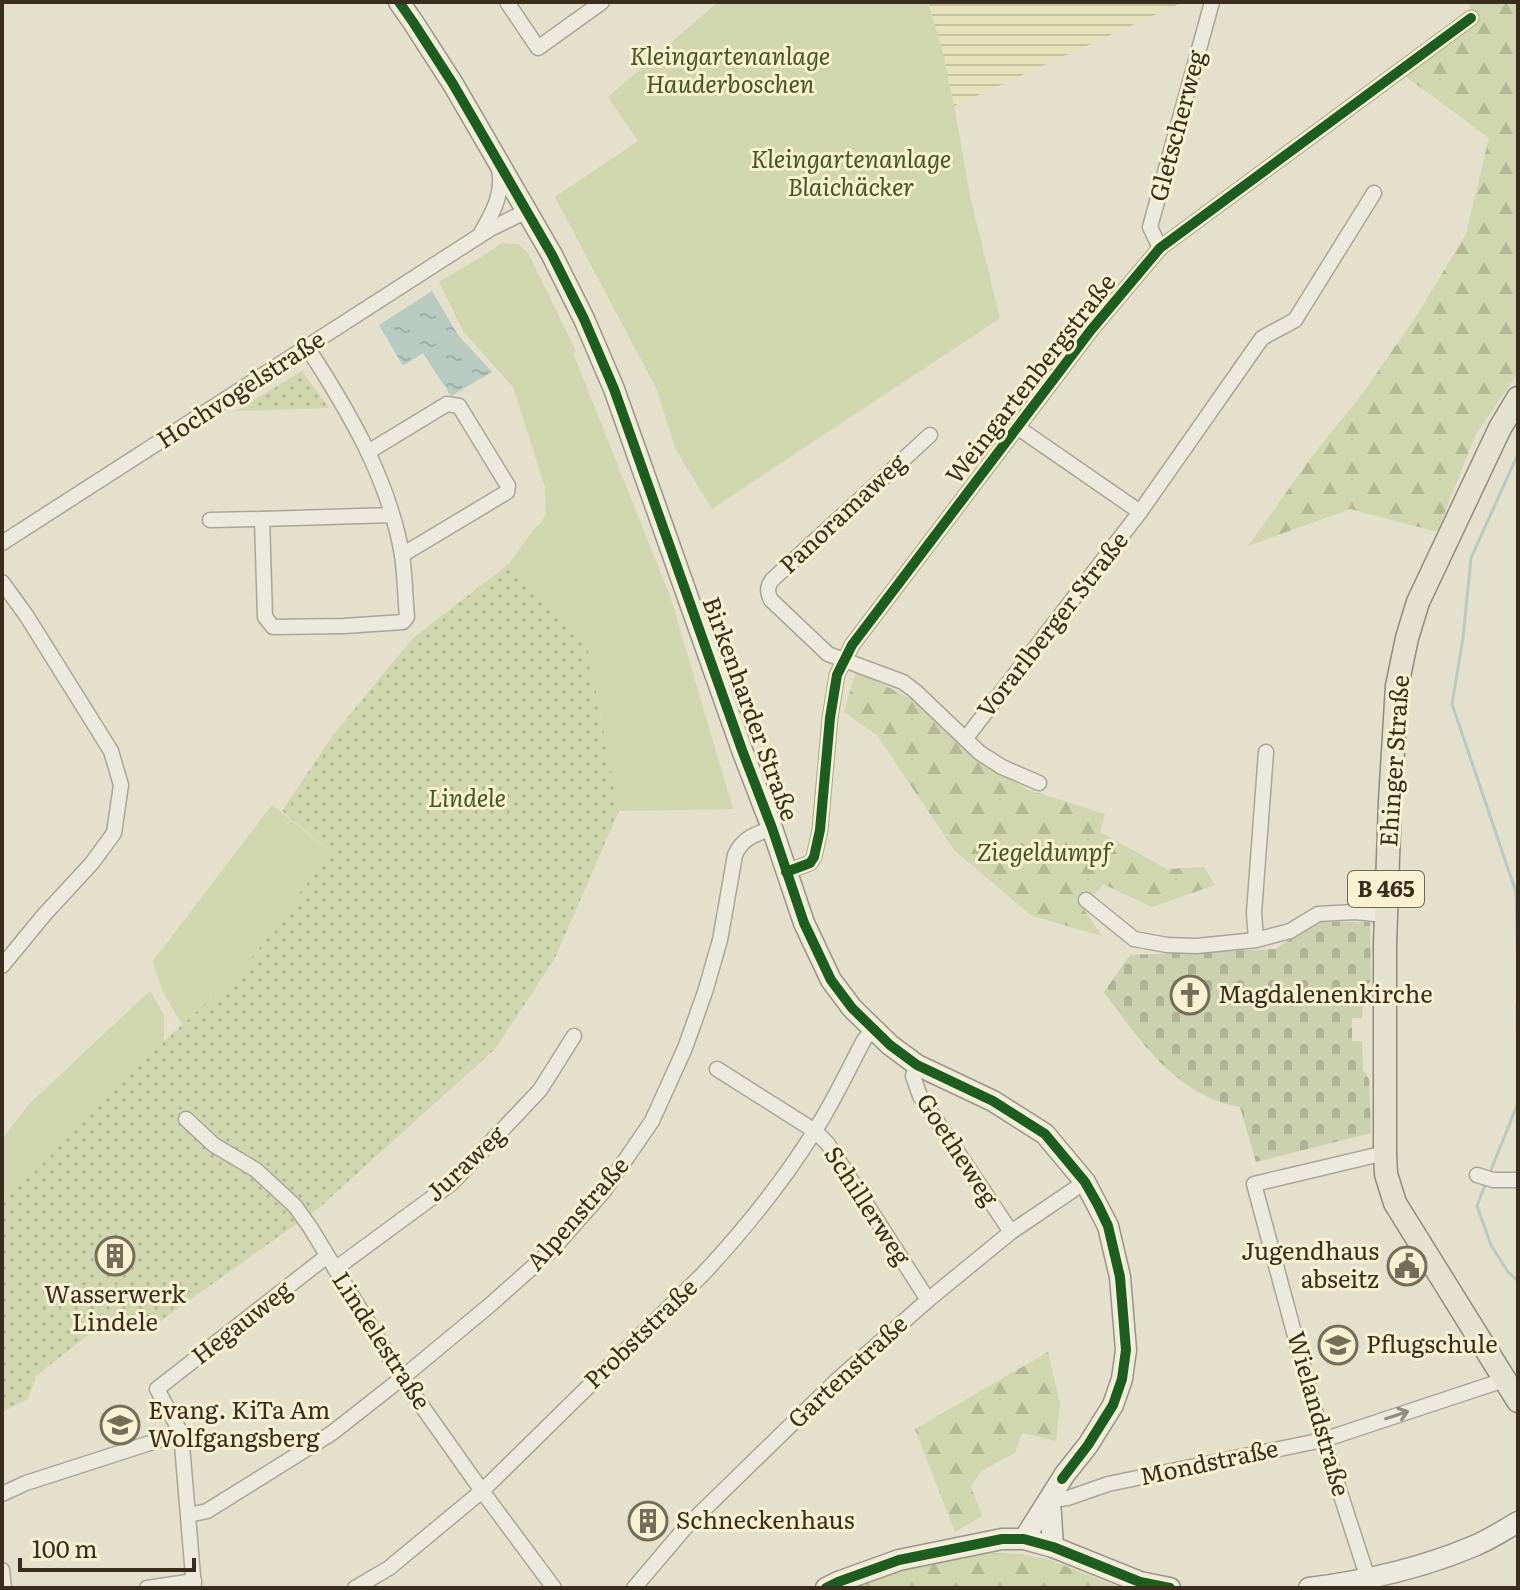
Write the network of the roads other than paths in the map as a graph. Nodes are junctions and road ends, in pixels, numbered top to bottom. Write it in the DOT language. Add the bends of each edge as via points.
graph roads {
  1 [pos="399,2"];
  2 [pos="507,2"];
  3 [pos="602,2"];
  4 [pos="1212,2"];
  5 [pos="1471,18"];
  6 [pos="497,160"];
  7 [pos="1374,193"];
  8 [pos="527,211"];
  9 [pos="480,236"];
  10 [pos="1160,248"];
  11 [pos="307,347"];
  12 [pos="1518,398"];
  13 [pos="1017,427"];
  14 [pos="930,435"];
  15 [pos="368,452"];
  16 [pos="1140,512"];
  17 [pos="392,515"];
  18 [pos="262,519"];
  19 [pos="210,520"];
  20 [pos="2,543"];
  21 [pos="402,555"];
  22 [pos="2,582"];
  23 [pos="844,660"];
  24 [pos="966,738"];
  25 [pos="1266,752"];
  26 [pos="1039,783"];
  27 [pos="772,828"];
  28 [pos="786,872"];
  29 [pos="1086,900"];
  30 [pos="1385,915"];
  31 [pos="1256,940"];
  32 [pos="2,966"];
  33 [pos="872,1030"];
  34 [pos="574,1036"];
  35 [pos="917,1065"];
  36 [pos="717,1069"];
  37 [pos="186,1119"];
  38 [pos="815,1131"];
  39 [pos="1385,1153"];
  40 [pos="1477,1175"];
  41 [pos="1518,1180"];
  42 [pos="1085,1182"];
  43 [pos="1011,1232"];
  44 [pos="331,1263"];
  45 [pos="928,1300"];
  46 [pos="402,1378"];
  47 [pos="1504,1380"];
  48 [pos="1518,1401"];
  49 [pos="181,1433"];
  50 [pos="1323,1440"];
  51 [pos="482,1491"];
  52 [pos="2,1494"];
  53 [pos="1050,1500"];
  54 [pos="189,1515"];
  55 [pos="1518,1522"];
  56 [pos="1024,1539"];
  57 [pos="1053,1547"];
  58 [pos="2,1570"];
  59 [pos="1369,1583"];
  60 [pos="194,1584"];
  61 [pos="4,1588"];
  62 [pos="147,1588"];
  63 [pos="355,1588"];
  64 [pos="554,1588"];
  65 [pos="634,1588"];
  66 [pos="826,1588"];
  67 [pos="1170,1588"];
  68 [pos="1309,1588"];
  1 -- 6 [label="main road, Birkenharder Straße"];
  2 -- 3 [label="street" via="538,48"];
  4 -- 10 [label="street, Gletscherweg" via="1150,227"];
  5 -- 10 [label="street, Weingartenbergstraße"];
  6 -- 8 [label="main road, Birkenharder Straße"];
  6 -- 9 [label="street" via="501,180 496,207"];
  7 -- 16 [label="street, Vorarlberger Straße" via="1295,320 1262,338"];
  8 -- 9 [label="street, Hochvogelstraße"];
  8 -- 27 [label="main road, Birkenharder Straße" via="614,389"];
  9 -- 11 [label="street, Hochvogelstraße"];
  10 -- 13 [label="street, Weingartenbergstraße"];
  11 -- 15 [label="street"];
  11 -- 20 [label="street, Hochvogelstraße"];
  12 -- 30 [label="main road, Ehinger Straße / B 465" via="1418,602 1407,638 1397,686"];
  13 -- 16 [label="street, Vorarlberger Straße"];
  13 -- 23 [label="street, Weingartenbergstraße"];
  14 -- 23 [label="street, Panoramaweg" via="768,584 771,600 828,654"];
  15 -- 17 [label="street"];
  15 -- 21 [label="street" via="447,404 459,406 508,486 507,492"];
  16 -- 24 [label="street, Vorarlberger Straße"];
  17 -- 18 [label="street"];
  17 -- 21 [label="street"];
  18 -- 19 [label="street"];
  18 -- 21 [label="street" via="265,617 273,627 403,622 407,617"];
  22 -- 32 [label="street" via="111,751 121,785 114,833"];
  23 -- 24 [label="street, Vorarlberger Straße" via="903,682"];
  23 -- 28 [label="street, Weingartenbergstraße" via="830,718 818,845 810,863"];
  24 -- 26 [label="street, Vorarlberger Straße" via="1002,767"];
  25 -- 31 [label="street"];
  27 -- 28 [label="main road, Birkenharder Straße"];
  27 -- 46 [label="street, Alpenstraße" via="748,836 735,855 720,940 695,1020 658,1109 625,1164 553,1249"];
  28 -- 33 [label="main road, Birkenharder Straße" via="831,980"];
  29 -- 31 [label="street" via="1134,939 1197,946"];
  30 -- 31 [label="street" via="1318,914 1290,931"];
  30 -- 39 [label="main road, Ehinger Straße / B 465"];
  33 -- 35 [label="main road, Birkenharder Straße"];
  33 -- 38 [label="street, Probststraße"];
  34 -- 44 [label="street, Juraweg" via="540,1090 452,1183"];
  35 -- 42 [label="main road, Birkenharder Straße" via="993,1101 1045,1134"];
  35 -- 43 [label="street, Goetheweg" via="913,1076 920,1096"];
  36 -- 38 [label="street, Schillerweg"];
  37 -- 44 [label="street, Lindelestraße" via="295,1206"];
  38 -- 45 [label="street, Schillerweg"];
  38 -- 51 [label="street, Probststraße" via="735,1240"];
  39 -- 47 [label="main road, Ehinger Straße / B 465" via="1395,1203"];
  39 -- 50 [label="street, Wielandstraße" via="1254,1184"];
  40 -- 41 [label="street"];
  42 -- 43 [label="street, Gartenstraße"];
  42 -- 53 [label="main road, Birkenharder Straße" via="1108,1226 1120,1277 1126,1350 1113,1405"];
  43 -- 45 [label="street, Gartenstraße"];
  44 -- 46 [label="street, Lindelestraße"];
  44 -- 49 [label="street, Hegauweg" via="157,1389"];
  45 -- 65 [label="street, Gartenstraße" via="685,1528"];
  46 -- 51 [label="street, Lindelestraße"];
  46 -- 54 [label="street, Alpenstraße" via="332,1433 207,1511"];
  47 -- 48 [label="main road, Ehinger Straße / B 465"];
  50 -- 47 [label="street, Mondstraße, one-way"];
  49 -- 52 [label="street"];
  49 -- 54 [label="street"];
  50 -- 53 [label="street, Mondstraße"];
  50 -- 59 [label="street, Wielandstraße"];
  51 -- 63 [label="street, Probststraße" via="389,1568"];
  51 -- 64 [label="street, Lindelestraße"];
  53 -- 56 [label="main road, Birkenharder Straße"];
  53 -- 57 [label="main road"];
  54 -- 60 [label="street"];
  55 -- 59 [label="main road" via="1477,1545"];
  56 -- 57 [label="main road"];
  56 -- 66 [label="main road" via="899,1560"];
  57 -- 67 [label="main road" via="1140,1582"];
  58 -- 61 [label="street"];
  59 -- 68 [label="main road"];
  60 -- 62 [label="street"];
}
